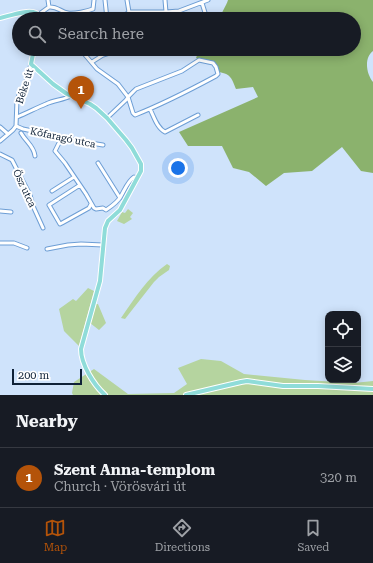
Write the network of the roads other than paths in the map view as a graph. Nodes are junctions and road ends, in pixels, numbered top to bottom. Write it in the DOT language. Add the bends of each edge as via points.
graph roads {
  1 [pos="48,0"];
  2 [pos="94,0"];
  3 [pos="106,0"];
  4 [pos="127,0"];
  5 [pos="165,0"];
  6 [pos="193,0"];
  7 [pos="208,0"];
  8 [pos="202,3"];
  9 [pos="194,5"];
  10 [pos="49,7"];
  11 [pos="44,12"];
  12 [pos="66,12"];
  13 [pos="77,12"];
  14 [pos="107,12"];
  15 [pos="129,12"];
  16 [pos="136,12"];
  17 [pos="166,12"];
  18 [pos="205,12"];
  19 [pos="12,15"];
  20 [pos="0,18"];
  21 [pos="33,56"];
  22 [pos="86,56"];
  23 [pos="101,56"];
  24 [pos="92,62"];
  25 [pos="31,64"];
  26 [pos="71,96"];
  27 [pos="128,97"];
  28 [pos="150,109"];
  29 [pos="198,115"];
  30 [pos="16,116"];
  31 [pos="107,118"];
  32 [pos="16,126"];
  33 [pos="0,127"];
  34 [pos="23,129"];
  35 [pos="13,130"];
  36 [pos="21,133"];
  37 [pos="8,134"];
  38 [pos="62,137"];
  39 [pos="0,141"];
  40 [pos="102,145"];
  41 [pos="0,154"];
  42 [pos="35,156"];
  43 [pos="98,163"];
  44 [pos="74,177"];
  45 [pos="137,178"];
  46 [pos="80,185"];
  47 [pos="52,191"];
  48 [pos="120,198"];
  49 [pos="91,204"];
  50 [pos="0,211"];
  51 [pos="11,212"];
  52 [pos="43,228"];
  53 [pos="0,243"];
  54 [pos="103,245"];
  55 [pos="27,248"];
  56 [pos="47,249"];
  57 [pos="373,389"];
  58 [pos="105,395"];
  59 [pos="186,395"];
  1 -- 10 [label="street"];
  2 -- 13 [label="street" via="93,9"];
  3 -- 14 [label="street"];
  4 -- 15 [label="street"];
  5 -- 17 [label="street"];
  6 -- 9 [label="street"];
  7 -- 8 [label="street"];
  8 -- 9 [label="street"];
  8 -- 18 [label="street"];
  9 -- 17 [label="street"];
  10 -- 11 [label="street"];
  10 -- 12 [label="street"];
  15 -- 16 [label="street"];
  16 -- 17 [label="street"];
  19 -- 20 [label="main road"];
  21 -- 25 [label="main road, Béke út"];
  22 -- 24 [label="street"];
  23 -- 24 [label="street"];
  24 -- 27 [label="street" via="97,69 118,84"];
  25 -- 26 [label="main road"];
  25 -- 30 [label="street, Béke út" via="25,85 18,97"];
  26 -- 30 [label="street"];
  26 -- 31 [label="main road" via="90,104"];
  27 -- 28 [label="street" via="135,115"];
  27 -- 28 [label="street" via="136,89 182,71 198,61 213,63 216,67 218,74"];
  27 -- 31 [label="street"];
  28 -- 29 [label="street" via="158,125 165,132"];
  30 -- 32 [label="street, Béke út"];
  31 -- 45 [label="main road" via="126,140 142,166"];
  32 -- 34 [label="street, Kőfaragó utca"];
  32 -- 35 [label="street"];
  33 -- 37 [label="street"];
  34 -- 36 [label="street"];
  34 -- 38 [label="street, Kőfaragó utca"];
  35 -- 36 [label="street"];
  35 -- 37 [label="street"];
  36 -- 42 [label="street" via="31,145"];
  37 -- 39 [label="street"];
  38 -- 40 [label="street, Kőfaragó utca"];
  38 -- 44 [label="street" via="55,151"];
  41 -- 52 [label="street, Ősz utca" via="12,160"];
  43 -- 48 [label="street"];
  44 -- 46 [label="street"];
  44 -- 47 [label="street"];
  45 -- 48 [label="street" via="131,179"];
  45 -- 54 [label="main road" via="120,210 108,221"];
  46 -- 49 [label="street"];
  46 -- 49 [label="street" via="49,205 60,224 89,208"];
  48 -- 49 [label="street" via="106,210 95,209"];
  50 -- 51 [label="street"];
  53 -- 55 [label="street" via="14,243"];
  54 -- 56 [label="street" via="81,244"];
  54 -- 58 [label="main road" via="100,281 81,355 90,376"];
  57 -- 59 [label="main road" via="283,386 247,381"];
}
